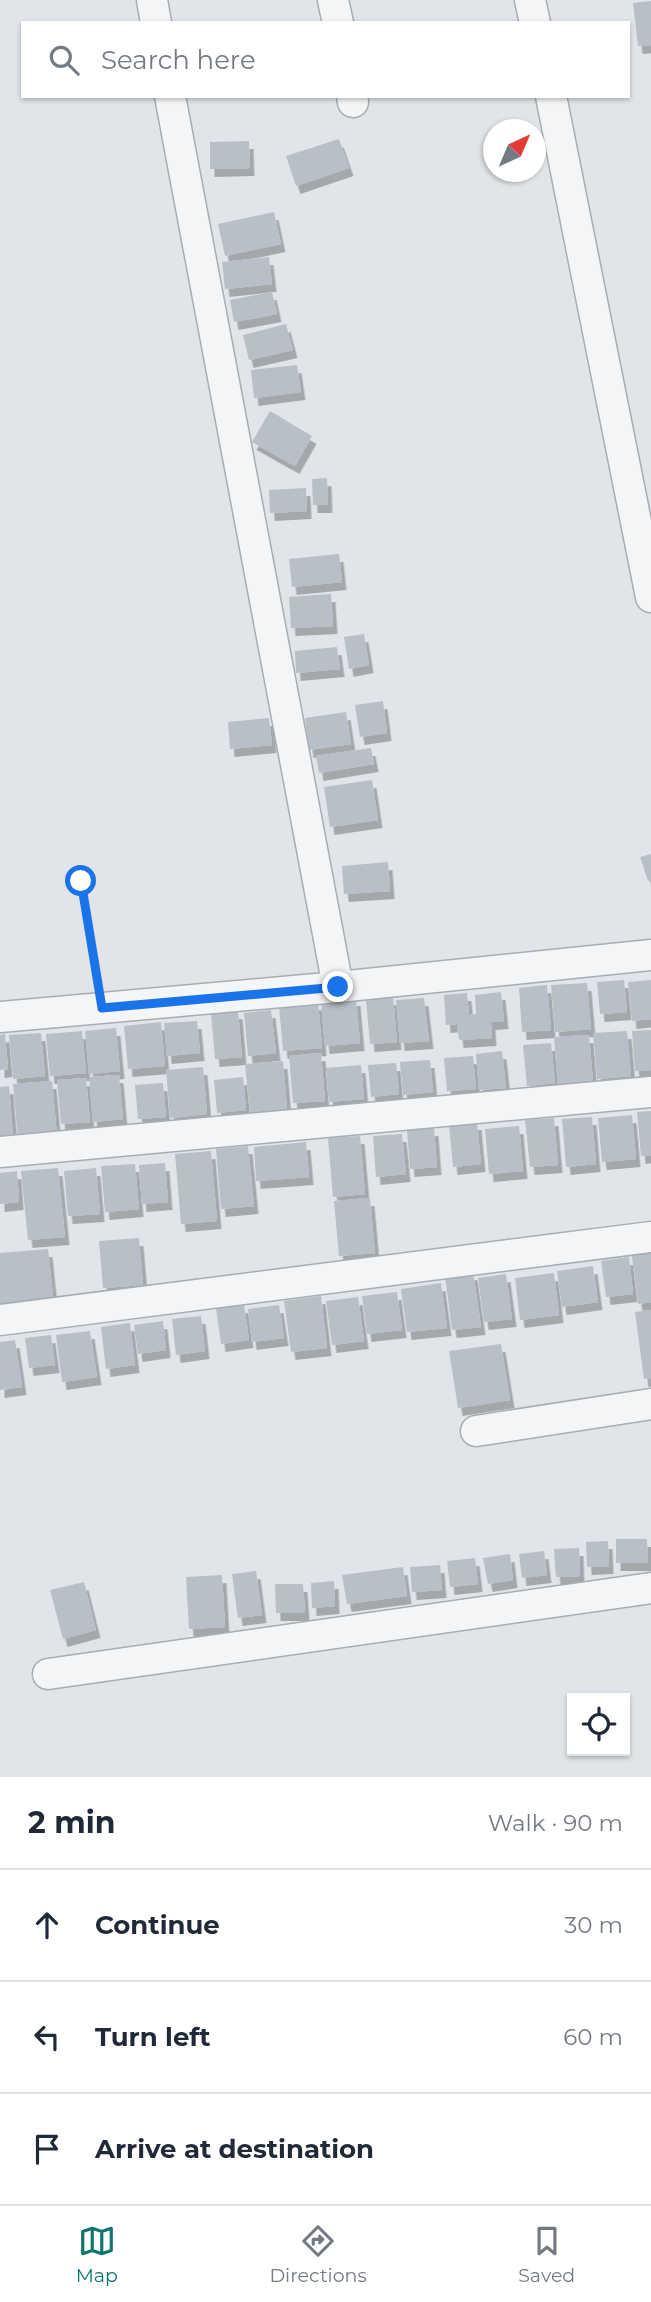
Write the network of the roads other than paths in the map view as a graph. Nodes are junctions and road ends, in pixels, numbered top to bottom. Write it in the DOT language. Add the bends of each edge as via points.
graph roads {
  1 [pos="152,0"];
  2 [pos="333,0"];
  3 [pos="530,0"];
  4 [pos="156,21"];
  5 [pos="338,21"];
  6 [pos="535,21"];
  7 [pos="170,98"];
  8 [pos="551,98"];
  9 [pos="651,597"];
  10 [pos="651,955"];
  11 [pos="338,987"];
  12 [pos="0,1017"];
  13 [pos="651,1092"];
  14 [pos="0,1152"];
  15 [pos="651,1237"];
  16 [pos="0,1320"];
  17 [pos="651,1404"];
  18 [pos="476,1431"];
  19 [pos="651,1588"];
  20 [pos="48,1674"];
  1 -- 4 [label="street"];
  2 -- 5 [label="street"];
  3 -- 6 [label="street"];
  7 -- 11 [label="street"];
  8 -- 9 [label="street"];
  10 -- 11 [label="street"];
  11 -- 12 [label="street"];
  13 -- 14 [label="street"];
  15 -- 16 [label="street"];
  17 -- 18 [label="street"];
  19 -- 20 [label="street"];
}
